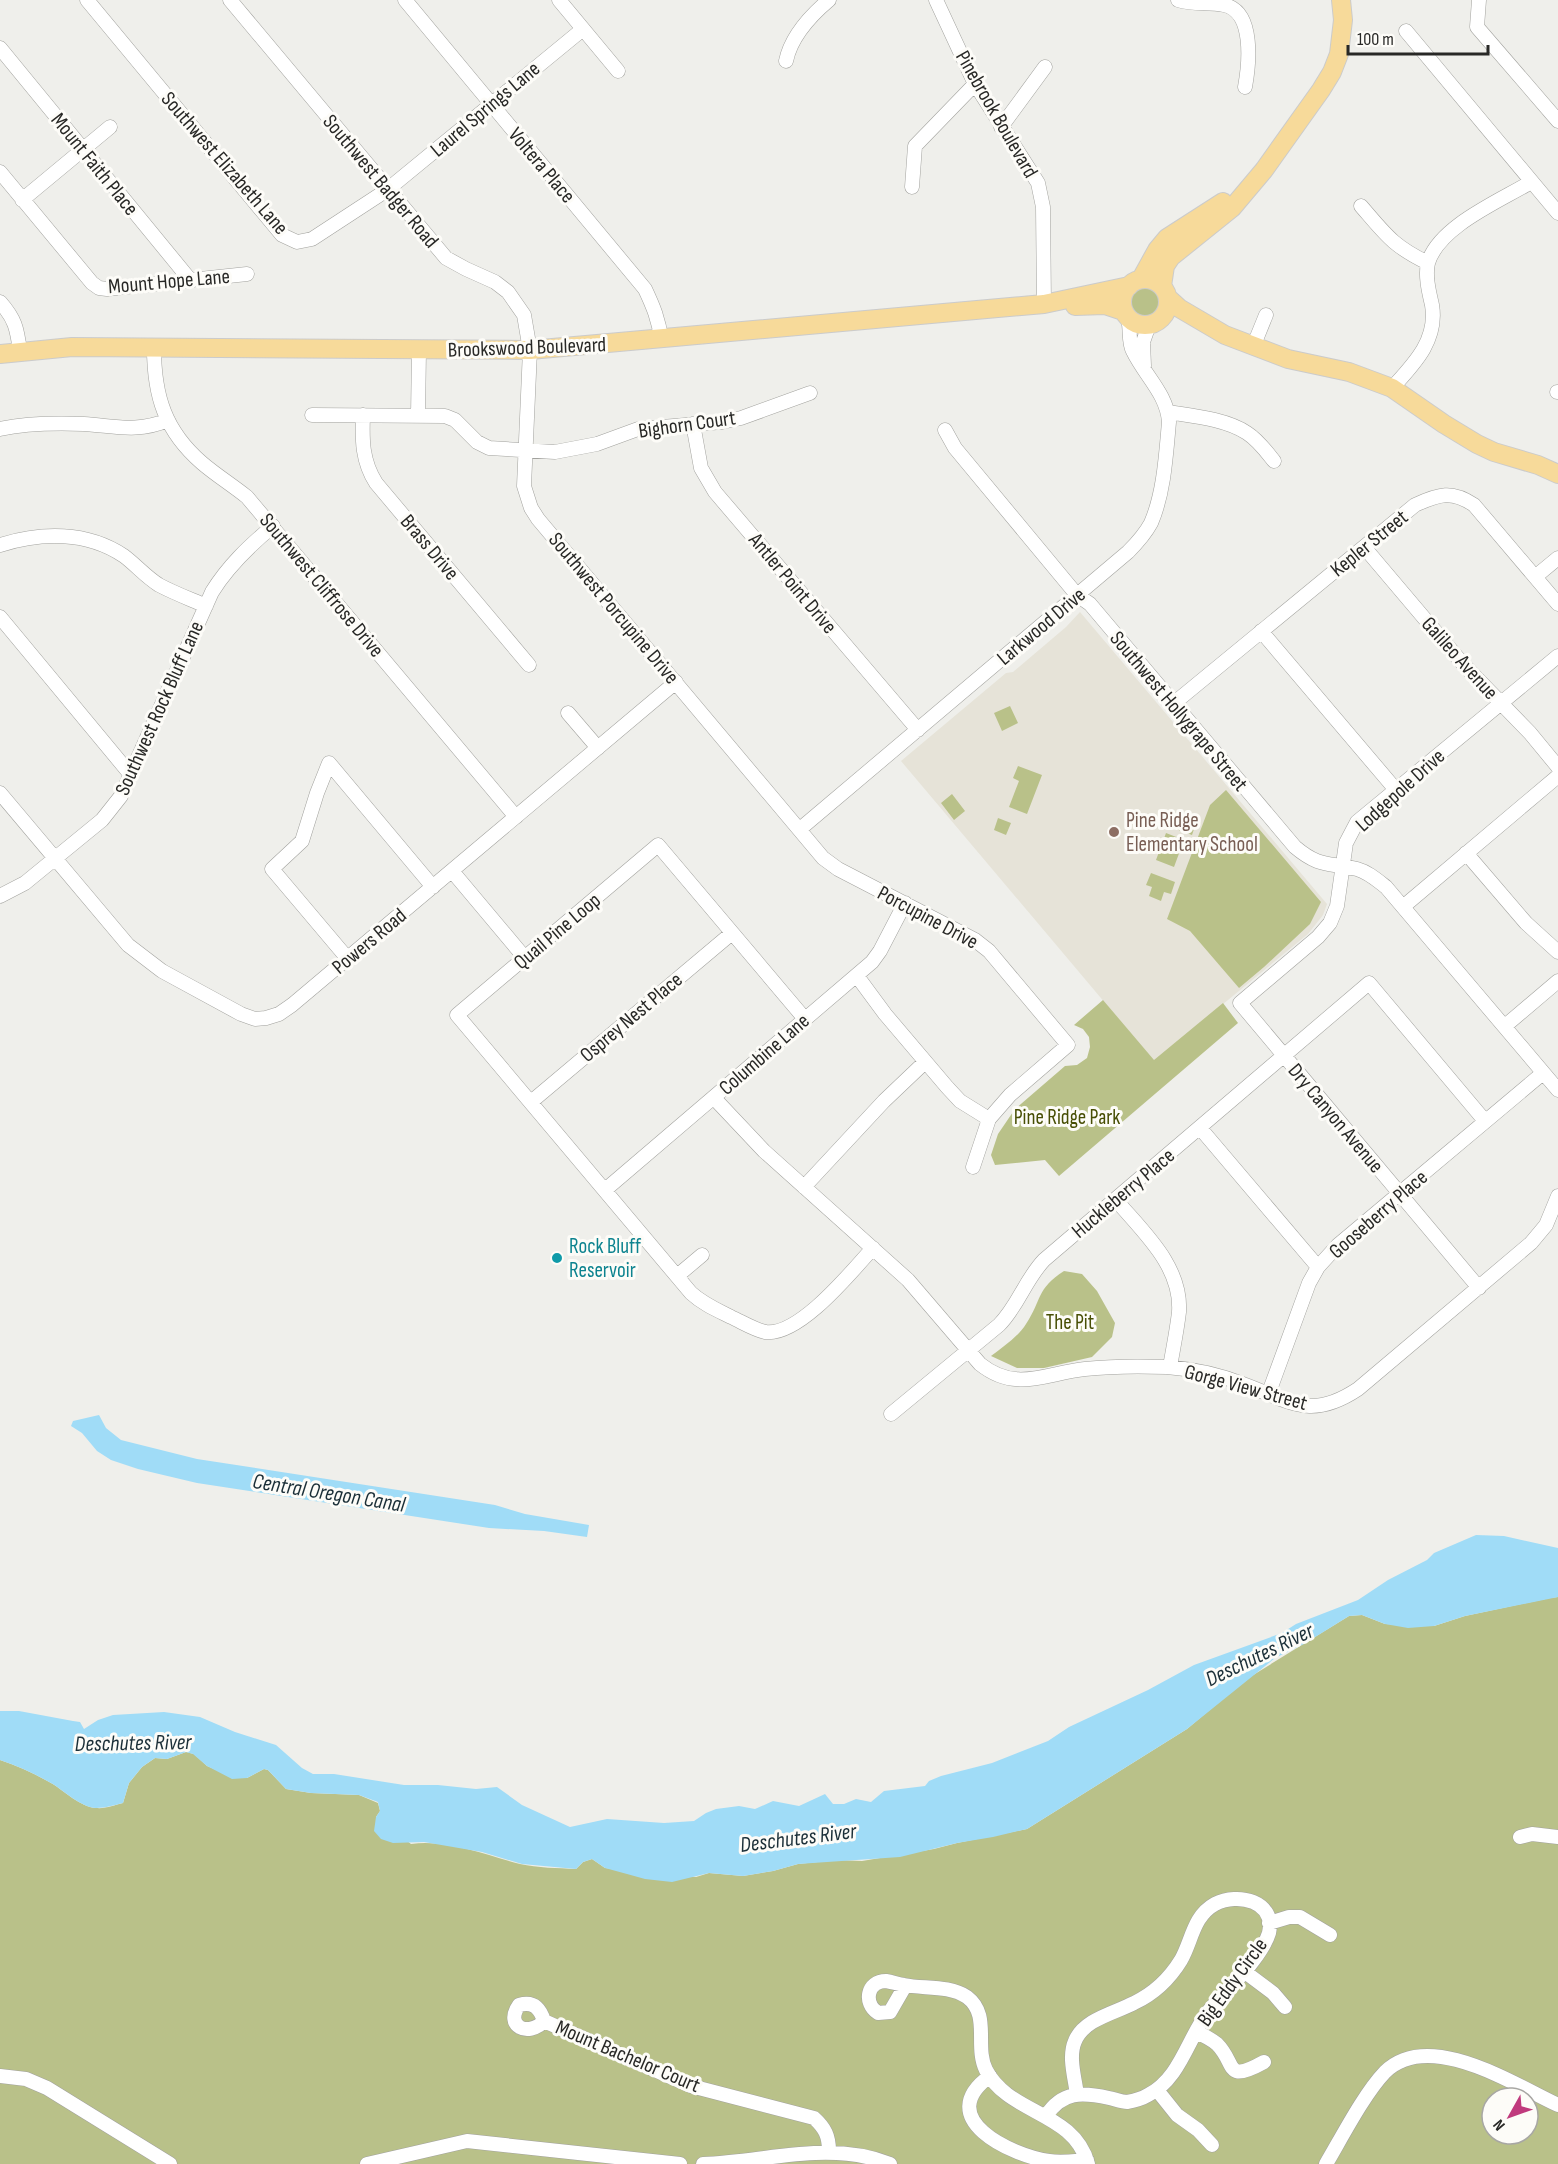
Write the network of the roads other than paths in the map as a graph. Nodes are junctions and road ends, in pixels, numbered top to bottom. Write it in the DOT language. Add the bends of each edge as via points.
graph roads {
  1 [pos="87,0"];
  2 [pos="405,0"];
  3 [pos="559,0"];
  4 [pos="829,0"];
  5 [pos="936,0"];
  6 [pos="1178,0"];
  7 [pos="1341,0"];
  8 [pos="1479,0"];
  9 [pos="235,2"];
  10 [pos="583,29"];
  11 [pos="1406,31"];
  12 [pos="0,48"];
  13 [pos="786,61"];
  14 [pos="1045,67"];
  15 [pos="618,71"];
  16 [pos="975,84"];
  17 [pos="1245,87"];
  18 [pos="491,104"];
  19 [pos="1558,121"];
  20 [pos="110,127"];
  21 [pos="1001,127"];
  22 [pos="83,149"];
  23 [pos="0,172"];
  24 [pos="1531,182"];
  25 [pos="912,187"];
  26 [pos="387,190"];
  27 [pos="1244,193"];
  28 [pos="22,200"];
  29 [pos="1361,206"];
  30 [pos="1558,213"];
  31 [pos="1428,263"];
  32 [pos="247,274"];
  33 [pos="190,281"];
  34 [pos="1135,282"];
  35 [pos="1165,292"];
  36 [pos="0,302"];
  37 [pos="1048,304"];
  38 [pos="1126,315"];
  39 [pos="1266,315"];
  40 [pos="1155,322"];
  41 [pos="1225,335"];
  42 [pos="661,339"];
  43 [pos="1253,347"];
  44 [pos="154,348"];
  45 [pos="419,350"];
  46 [pos="20,351"];
  47 [pos="530,351"];
  48 [pos="0,354"];
  49 [pos="1144,368"];
  50 [pos="1392,388"];
  51 [pos="810,393"];
  52 [pos="1168,412"];
  53 [pos="312,415"];
  54 [pos="363,415"];
  55 [pos="418,416"];
  56 [pos="168,420"];
  57 [pos="693,424"];
  58 [pos="0,429"];
  59 [pos="945,430"];
  60 [pos="526,451"];
  61 [pos="1274,461"];
  62 [pos="1558,461"];
  63 [pos="1538,465"];
  64 [pos="1558,474"];
  65 [pos="273,526"];
  66 [pos="0,545"];
  67 [pos="1364,547"];
  68 [pos="1558,558"];
  69 [pos="1535,577"];
  70 [pos="1077,595"];
  71 [pos="1558,604"];
  72 [pos="206,606"];
  73 [pos="0,617"];
  74 [pos="1261,631"];
  75 [pos="1558,656"];
  76 [pos="529,665"];
  77 [pos="676,682"];
  78 [pos="1173,704"];
  79 [pos="1501,704"];
  80 [pos="568,713"];
  81 [pos="918,730"];
  82 [pos="598,748"];
  83 [pos="1558,767"];
  84 [pos="131,775"];
  85 [pos="1558,776"];
  86 [pos="1396,790"];
  87 [pos="0,793"];
  88 [pos="516,817"];
  89 [pos="800,829"];
  90 [pos="1466,853"];
  91 [pos="55,859"];
  92 [pos="1342,867"];
  93 [pos="452,871"];
  94 [pos="433,887"];
  95 [pos="0,896"];
  96 [pos="905,903"];
  97 [pos="1404,906"];
  98 [pos="732,933"];
  99 [pos="1558,952"];
  100 [pos="525,958"];
  101 [pos="348,959"];
  102 [pos="856,976"];
  103 [pos="1558,981"];
  104 [pos="1240,1003"];
  105 [pos="804,1019"];
  106 [pos="1505,1026"];
  107 [pos="1285,1056"];
  108 [pos="925,1062"];
  109 [pos="1543,1073"];
  110 [pos="1558,1090"];
  111 [pos="714,1098"];
  112 [pos="531,1102"];
  113 [pos="989,1119"];
  114 [pos="1485,1121"];
  115 [pos="1200,1128"];
  116 [pos="973,1167"];
  117 [pos="804,1187"];
  118 [pos="605,1190"];
  119 [pos="1400,1193"];
  120 [pos="1558,1196"];
  121 [pos="1116,1200"];
  122 [pos="873,1248"];
  123 [pos="702,1255"];
  124 [pos="1318,1268"];
  125 [pos="677,1276"];
  126 [pos="1479,1288"];
  127 [pos="969,1351"];
  128 [pos="1170,1368"];
  129 [pos="1268,1395"];
  130 [pos="891,1414"];
  131 [pos="1520,1837"];
  132 [pos="1558,1837"];
  133 [pos="1269,1923"];
  134 [pos="1330,1935"];
  135 [pos="1245,1972"];
  136 [pos="905,1986"];
  137 [pos="1285,2007"];
  138 [pos="544,2021"];
  139 [pos="1196,2032"];
  140 [pos="1264,2062"];
  141 [pos="0,2076"];
  142 [pos="990,2076"];
  143 [pos="1157,2090"];
  144 [pos="1077,2095"];
  145 [pos="1558,2105"];
  146 [pos="1046,2116"];
  147 [pos="1212,2145"];
  148 [pos="829,2151"];
  149 [pos="1087,2162"];
  150 [pos="170,2164"];
  151 [pos="367,2164"];
  152 [pos="680,2164"];
  153 [pos="703,2164"];
  154 [pos="890,2164"];
  155 [pos="1326,2164"];
  1 -- 26 [label="street, Southwest Elizabeth Lane" via="282,235 297,242 312,239"];
  2 -- 18 [label="street, Voltera Place"];
  3 -- 10 [label="street"];
  4 -- 13 [label="street" via="795,37"];
  5 -- 16 [label="street, Pinebrook Boulevard"];
  6 -- 17 [label="street" via="1223,5 1240,15 1250,55"];
  7 -- 27 [label="main road" via="1342,38 1332,72"];
  8 -- 19 [label="street" via="1477,27"];
  9 -- 26 [label="street, Southwest Badger Road"];
  10 -- 15 [label="street"];
  10 -- 18 [label="street, Laurel Springs Lane"];
  11 -- 24 [label="street"];
  12 -- 22 [label="street, Mount Faith Place"];
  14 -- 21 [label="street"];
  16 -- 21 [label="street, Pinebrook Boulevard"];
  16 -- 25 [label="street" via="915,146"];
  18 -- 26 [label="street, Laurel Springs Lane"];
  18 -- 42 [label="street, Voltera Place" via="645,289 654,307"];
  20 -- 22 [label="street"];
  21 -- 37 [label="street, Pinebrook Boulevard" via="1033,173 1041,194"];
  22 -- 28 [label="street"];
  22 -- 33 [label="street, Mount Faith Place"];
  23 -- 28 [label="street, Mount Hope Lane"];
  24 -- 30 [label="street"];
  24 -- 31 [label="street" via="1461,223 1436,248"];
  26 -- 47 [label="street, Southwest Badger Road" via="446,258 508,292 524,315"];
  27 -- 34 [label="main road" via="1167,238"];
  27 -- 35 [label="main road" via="1232,208 1171,257 1165,266"];
  28 -- 33 [label="street, Mount Hope Lane" via="99,288"];
  29 -- 31 [label="street" via="1392,242"];
  31 -- 50 [label="street" via="1433,311 1426,346"];
  32 -- 33 [label="street, Mount Hope Lane"];
  34 -- 35 [label="main road" via="1154,281"];
  34 -- 37 [label="main road, Brookswood Boulevard"];
  34 -- 38 [label="main road" via="1122,297"];
  35 -- 40 [label="main road" via="1167,312"];
  35 -- 41 [label="main road" via="1179,308"];
  36 -- 46 [label="street" via="12,316"];
  37 -- 38 [label="main road, Brookswood Boulevard" via="1105,305"];
  37 -- 42 [label="main road, Brookswood Boulevard"];
  38 -- 40 [label="main road" via="1136,324"];
  38 -- 49 [label="street, Larkwood Drive" via="1132,350"];
  39 -- 43 [label="street"];
  40 -- 41 [label="main road" via="1174,321"];
  40 -- 49 [label="street" via="1143,342"];
  41 -- 43 [label="main road"];
  42 -- 47 [label="main road, Brookswood Boulevard"];
  43 -- 50 [label="main road" via="1349,372"];
  44 -- 45 [label="main road, Brookswood Boulevard"];
  44 -- 46 [label="main road, Brookswood Boulevard"];
  44 -- 56 [label="street, Southwest Cliffrose Drive" via="156,387"];
  45 -- 47 [label="main road, Brookswood Boulevard"];
  45 -- 55 [label="street"];
  46 -- 48 [label="main road, Brookswood Boulevard"];
  47 -- 60 [label="street, Southwest Porcupine Drive"];
  49 -- 52 [label="street, Larkwood Drive"];
  50 -- 63 [label="main road" via="1477,444"];
  51 -- 57 [label="street, Bighorn Court" via="741,418"];
  52 -- 61 [label="street" via="1232,425 1248,433"];
  52 -- 70 [label="street, Larkwood Drive" via="1160,489 1151,523 1128,552"];
  53 -- 54 [label="street, Bighorn Court"];
  54 -- 55 [label="street, Bighorn Court"];
  54 -- 76 [label="street, Brass Drive" via="362,447 376,483"];
  55 -- 60 [label="street, Bighorn Court" via="450,417 489,448"];
  56 -- 58 [label="street" via="129,429 69,424"];
  56 -- 65 [label="street, Southwest Cliffrose Drive" via="190,452 247,497"];
  57 -- 60 [label="street, Bighorn Court" via="638,429 578,449"];
  57 -- 81 [label="street, Antler Point Drive" via="701,468 715,492"];
  59 -- 70 [label="street, Southwest Hollygrape Street" via="955,448"];
  60 -- 77 [label="street, Southwest Porcupine Drive" via="524,486 538,519"];
  62 -- 63 [label="main road"];
  63 -- 64 [label="main road"];
  65 -- 72 [label="street, Southwest Rock Bluff Lane" via="234,561"];
  65 -- 88 [label="street, Southwest Cliffrose Drive"];
  66 -- 72 [label="street" via="49,536 88,540 107,546 162,586"];
  67 -- 69 [label="street, Kepler Street" via="1415,505 1434,496 1461,496"];
  67 -- 74 [label="street, Kepler Street"];
  67 -- 79 [label="street, Galileo Avenue"];
  68 -- 69 [label="street"];
  69 -- 71 [label="street, Kepler Street"];
  70 -- 78 [label="street, Southwest Hollygrape Street" via="1090,604"];
  70 -- 81 [label="street, Larkwood Drive"];
  72 -- 84 [label="street, Southwest Rock Bluff Lane"];
  73 -- 84 [label="street"];
  74 -- 78 [label="street, Kepler Street"];
  74 -- 86 [label="street"];
  75 -- 79 [label="street, Lodgepole Drive"];
  77 -- 82 [label="street, Powers Road"];
  77 -- 89 [label="street, Southwest Porcupine Drive"];
  78 -- 92 [label="street, Southwest Hollygrape Street" via="1295,847 1318,863"];
  79 -- 83 [label="street, Galileo Avenue"];
  79 -- 86 [label="street, Lodgepole Drive"];
  80 -- 82 [label="street"];
  81 -- 89 [label="street, Larkwood Drive"];
  82 -- 88 [label="street, Powers Road"];
  84 -- 91 [label="street, Southwest Rock Bluff Lane" via="112,810"];
  85 -- 90 [label="street"];
  86 -- 92 [label="street, Lodgepole Drive" via="1358,822 1346,843"];
  87 -- 91 [label="street, Powers Road"];
  88 -- 93 [label="street, Powers Road"];
  89 -- 96 [label="street, Porcupine Drive" via="823,858 838,869"];
  90 -- 97 [label="street"];
  90 -- 99 [label="street" via="1526,923"];
  91 -- 95 [label="street, Southwest Rock Bluff Lane" via="25,883"];
  91 -- 101 [label="street, Powers Road" via="111,927 145,960 255,1019 279,1014"];
  92 -- 97 [label="street, Southwest Hollygrape Street" via="1371,875"];
  92 -- 104 [label="street, Lodgepole Drive" via="1337,906 1330,923"];
  93 -- 94 [label="street, Powers Road"];
  93 -- 100 [label="street"];
  94 -- 101 [label="street, Powers Road"];
  94 -- 101 [label="street" via="329,763 302,841 273,869"];
  96 -- 102 [label="street, Columbine Lane" via="880,951"];
  96 -- 113 [label="street, Porcupine Drive" via="989,951 1068,1045 1010,1095"];
  97 -- 106 [label="street, Southwest Hollygrape Street"];
  98 -- 100 [label="street, Quail Pine Loop" via="658,845"];
  98 -- 105 [label="street, Quail Pine Loop"];
  98 -- 112 [label="street, Osprey Nest Place"];
  100 -- 112 [label="street, Quail Pine Loop" via="457,1014"];
  102 -- 105 [label="street, Columbine Lane"];
  102 -- 108 [label="street"];
  103 -- 106 [label="street"];
  104 -- 107 [label="street, Dry Canyon Avenue"];
  105 -- 111 [label="street, Columbine Lane"];
  106 -- 109 [label="street, Southwest Hollygrape Street"];
  107 -- 114 [label="street, Huckleberry Place" via="1369,983"];
  107 -- 115 [label="street, Huckleberry Place"];
  107 -- 119 [label="street, Dry Canyon Avenue"];
  108 -- 113 [label="street" via="960,1101"];
  108 -- 117 [label="street"];
  109 -- 110 [label="street, Southwest Hollygrape Street"];
  109 -- 114 [label="street, Gooseberry Place"];
  111 -- 117 [label="street, Gorge View Street"];
  111 -- 118 [label="street, Columbine Lane"];
  112 -- 118 [label="street, Quail Pine Loop"];
  113 -- 116 [label="street"];
  114 -- 119 [label="street, Gooseberry Place"];
  115 -- 121 [label="street, Huckleberry Place"];
  115 -- 124 [label="street"];
  117 -- 122 [label="street, Gorge View Street"];
  118 -- 125 [label="street, Quail Pine Loop"];
  119 -- 124 [label="street, Gooseberry Place" via="1338,1245"];
  119 -- 126 [label="street, Dry Canyon Avenue"];
  120 -- 126 [label="street, Gorge View Street" via="1546,1225 1531,1243"];
  121 -- 127 [label="street, Huckleberry Place" via="1044,1260 1026,1282 1010,1314"];
  121 -- 128 [label="street" via="1173,1273 1179,1310"];
  122 -- 125 [label="street, Quail Pine Loop" via="828,1296 799,1321 777,1332 751,1327 704,1303"];
  122 -- 127 [label="street, Gorge View Street" via="908,1280"];
  123 -- 125 [label="street"];
  124 -- 129 [label="street, Gooseberry Place"];
  126 -- 129 [label="street, Gorge View Street" via="1346,1397 1309,1406"];
  127 -- 128 [label="street, Gorge View Street" via="990,1372 1013,1380 1121,1365"];
  127 -- 130 [label="street, Huckleberry Place"];
  128 -- 129 [label="street, Gorge View Street" via="1210,1374"];
  131 -- 132 [label="street"];
  133 -- 134 [label="street" via="1300,1917"];
  133 -- 135 [label="street, Big Eddy Circle" via="1266,1940"];
  133 -- 144 [label="street, Big Eddy Circle" via="1264,1911 1245,1899 1227,1899 1207,1910 1197,1921 1181,1960 1163,1983 1136,2002 1098,2018 1075,2040 1072,2054"];
  135 -- 137 [label="street"];
  135 -- 139 [label="street, Big Eddy Circle" via="1208,2012"];
  136 -- 142 [label="street" via="944,1989 972,2002 978,2009 983,2064"];
  138 -- 148 [label="street, Mount Bachelor Court" via="691,2086 814,2118 829,2139"];
  139 -- 140 [label="street" via="1215,2043 1235,2071 1243,2072"];
  139 -- 143 [label="street, Big Eddy Circle" via="1169,2079"];
  141 -- 150 [label="street" via="26,2079 47,2088"];
  142 -- 146 [label="street" via="1010,2096"];
  142 -- 149 [label="street" via="974,2090 969,2112 986,2136 1048,2161"];
  143 -- 144 [label="street, Big Eddy Circle" via="1127,2102"];
  143 -- 147 [label="street" via="1177,2115"];
  144 -- 146 [label="street" via="1054,2103"];
  145 -- 155 [label="street" via="1456,2058 1418,2056 1399,2061 1375,2084"];
  146 -- 149 [label="street" via="1070,2133 1085,2152"];
  148 -- 153 [label="street"];
  148 -- 154 [label="street"];
  151 -- 152 [label="street" via="467,2141"];
}
